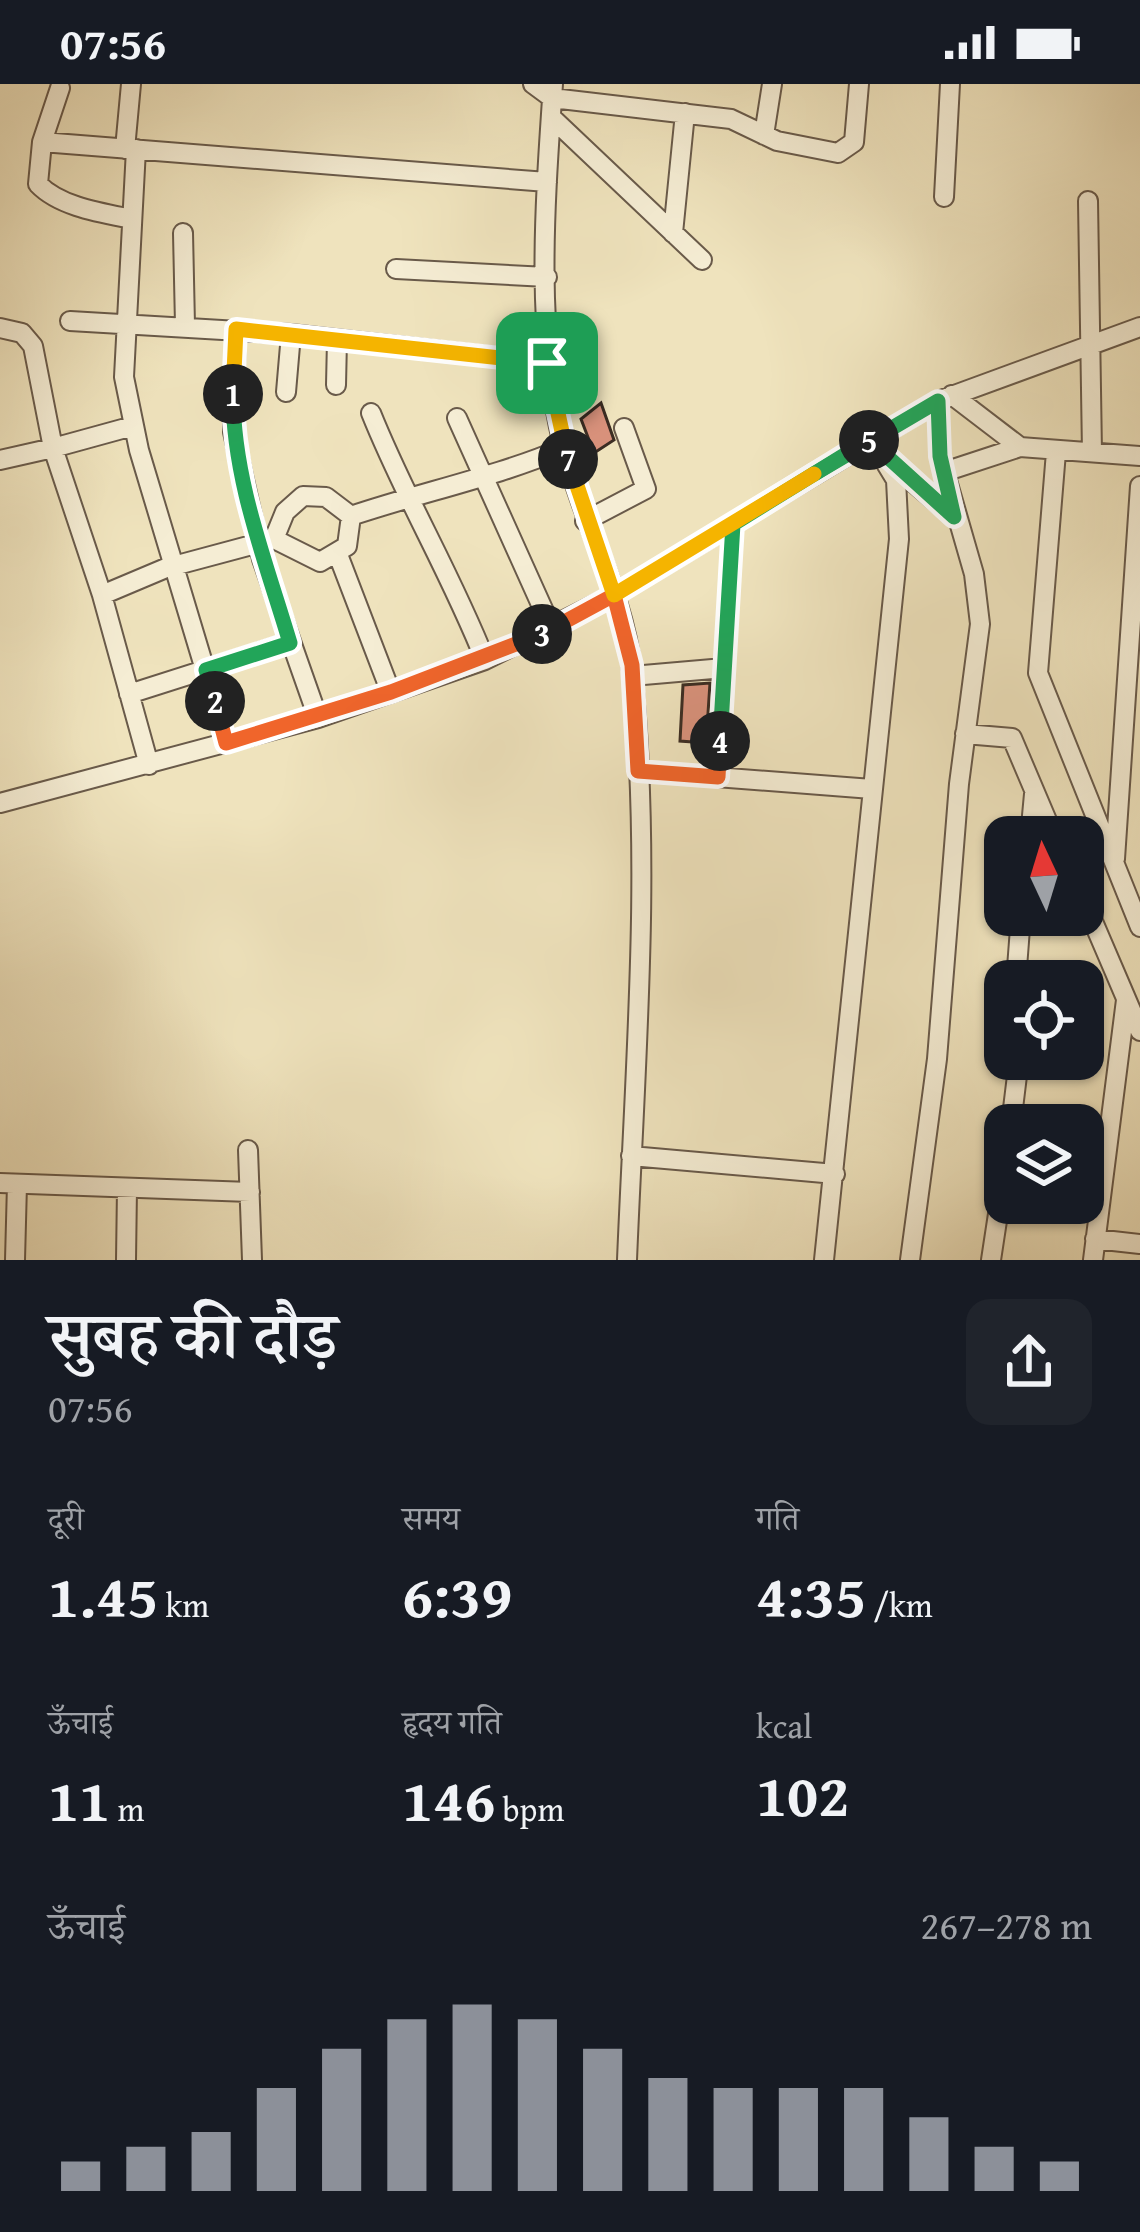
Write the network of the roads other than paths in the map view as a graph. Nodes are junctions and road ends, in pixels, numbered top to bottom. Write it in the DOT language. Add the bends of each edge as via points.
graph roads {
  1 [pos="130,84"];
  2 [pos="533,84"];
  3 [pos="772,84"];
  4 [pos="859,84"];
  5 [pos="950,84"];
  6 [pos="60,88"];
  7 [pos="552,100"];
  8 [pos="685,113"];
  9 [pos="764,135"];
  10 [pos="42,142"];
  11 [pos="130,149"];
  12 [pos="547,182"];
  13 [pos="944,197"];
  14 [pos="1088,201"];
  15 [pos="132,219"];
  16 [pos="183,233"];
  17 [pos="674,233"];
  18 [pos="702,260"];
  19 [pos="396,269"];
  20 [pos="547,277"];
  21 [pos="70,321"];
  22 [pos="127,321"];
  23 [pos="185,325"];
  24 [pos="1140,327"];
  25 [pos="0,328"];
  26 [pos="236,329"];
  27 [pos="291,334"];
  28 [pos="338,340"];
  29 [pos="1088,347"];
  30 [pos="547,363"];
  31 [pos="336,385"];
  32 [pos="286,392"];
  33 [pos="945,398"];
  34 [pos="371,413"];
  35 [pos="457,418"];
  36 [pos="133,426"];
  37 [pos="624,428"];
  38 [pos="871,440"];
  39 [pos="1020,447"];
  40 [pos="53,448"];
  41 [pos="564,448"];
  42 [pos="1056,452"];
  43 [pos="1092,452"];
  44 [pos="1140,456"];
  45 [pos="0,460"];
  46 [pos="889,462"];
  47 [pos="944,472"];
  48 [pos="485,476"];
  49 [pos="1140,486"];
  50 [pos="405,497"];
  51 [pos="351,516"];
  52 [pos="954,517"];
  53 [pos="585,520"];
  54 [pos="733,524"];
  55 [pos="266,541"];
  56 [pos="337,552"];
  57 [pos="176,565"];
  58 [pos="614,595"];
  59 [pos="102,596"];
  60 [pos="552,629"];
  61 [pos="290,643"];
  62 [pos="484,660"];
  63 [pos="724,668"];
  64 [pos="206,670"];
  65 [pos="632,676"];
  66 [pos="391,692"];
  67 [pos="128,694"];
  68 [pos="318,718"];
  69 [pos="965,734"];
  70 [pos="226,743"];
  71 [pos="149,765"];
  72 [pos="638,771"];
  73 [pos="718,777"];
  74 [pos="872,788"];
  75 [pos="1035,793"];
  76 [pos="0,803"];
  77 [pos="1032,816"];
  78 [pos="1045,816"];
  79 [pos="1114,864"];
  80 [pos="1140,928"];
  81 [pos="1099,936"];
  82 [pos="1126,1000"];
  83 [pos="1140,1031"];
  84 [pos="248,1150"];
  85 [pos="631,1156"];
  86 [pos="835,1174"];
  87 [pos="8,1184"];
  88 [pos="127,1188"];
  89 [pos="250,1192"];
  90 [pos="996,1224"];
  91 [pos="1095,1239"];
  92 [pos="1140,1244"];
  93 [pos="15,1260"];
  94 [pos="126,1260"];
  95 [pos="251,1260"];
  96 [pos="627,1260"];
  97 [pos="824,1260"];
  98 [pos="910,1260"];
  99 [pos="991,1260"];
  100 [pos="1093,1260"];
  1 -- 11 [label="street"];
  2 -- 7 [label="street"];
  3 -- 9 [label="street"];
  4 -- 9 [label="street" via="847,151"];
  5 -- 13 [label="street"];
  6 -- 10 [label="street"];
  7 -- 8 [label="street"];
  7 -- 12 [label="street"];
  7 -- 17 [label="street"];
  8 -- 9 [label="street" via="731,119"];
  8 -- 17 [label="street"];
  10 -- 11 [label="street"];
  10 -- 15 [label="street" via="37,173 46,194"];
  11 -- 12 [label="street"];
  11 -- 15 [label="street"];
  12 -- 20 [label="street"];
  14 -- 29 [label="street"];
  15 -- 22 [label="street"];
  16 -- 23 [label="street"];
  17 -- 18 [label="street"];
  19 -- 20 [label="street"];
  20 -- 30 [label="street"];
  21 -- 22 [label="street"];
  22 -- 23 [label="street"];
  22 -- 36 [label="street" via="124,377"];
  23 -- 26 [label="street"];
  24 -- 29 [label="street"];
  25 -- 40 [label="street" via="22,333 33,346"];
  26 -- 27 [label="street"];
  26 -- 55 [label="street" via="233,433"];
  27 -- 28 [label="street"];
  27 -- 32 [label="street"];
  28 -- 30 [label="street"];
  28 -- 31 [label="street"];
  29 -- 33 [label="street"];
  29 -- 43 [label="street"];
  30 -- 41 [label="street"];
  33 -- 38 [label="street"];
  33 -- 39 [label="street"];
  33 -- 47 [label="street"];
  34 -- 50 [label="street"];
  35 -- 48 [label="street"];
  36 -- 40 [label="street"];
  36 -- 57 [label="street"];
  37 -- 53 [label="street" via="646,489"];
  38 -- 46 [label="street"];
  38 -- 54 [label="street"];
  39 -- 42 [label="street"];
  39 -- 47 [label="street"];
  40 -- 45 [label="street"];
  40 -- 59 [label="street"];
  41 -- 48 [label="street"];
  41 -- 53 [label="street"];
  42 -- 43 [label="street"];
  42 -- 79 [label="street" via="1038,674"];
  43 -- 44 [label="street"];
  46 -- 52 [label="street"];
  46 -- 74 [label="street" via="901,501"];
  47 -- 52 [label="street"];
  48 -- 50 [label="street"];
  48 -- 60 [label="street"];
  49 -- 79 [label="street"];
  50 -- 51 [label="street"];
  50 -- 62 [label="street" via="434,541"];
  51 -- 55 [label="street" via="326,496 303,496"];
  51 -- 56 [label="street" via="346,546"];
  52 -- 69 [label="street" via="980,602"];
  53 -- 58 [label="street"];
  54 -- 58 [label="street"];
  54 -- 63 [label="street"];
  55 -- 56 [label="street" via="320,562"];
  55 -- 57 [label="street"];
  55 -- 61 [label="street"];
  56 -- 66 [label="street"];
  57 -- 59 [label="street"];
  57 -- 64 [label="street"];
  58 -- 60 [label="street"];
  58 -- 65 [label="street"];
  59 -- 67 [label="street"];
  60 -- 62 [label="street"];
  61 -- 64 [label="street"];
  61 -- 68 [label="street"];
  62 -- 66 [label="street"];
  63 -- 65 [label="street"];
  63 -- 73 [label="street"];
  64 -- 67 [label="street"];
  64 -- 70 [label="street"];
  65 -- 72 [label="street"];
  66 -- 68 [label="street"];
  67 -- 71 [label="street"];
  68 -- 70 [label="street"];
  69 -- 75 [label="street" via="1012,737"];
  69 -- 98 [label="street" via="938,1059"];
  70 -- 71 [label="street"];
  71 -- 76 [label="street"];
  72 -- 73 [label="street"];
  72 -- 85 [label="street" via="642,910"];
  73 -- 74 [label="street"];
  74 -- 86 [label="street"];
  75 -- 77 [label="street"];
  75 -- 78 [label="street"];
  79 -- 80 [label="street"];
  81 -- 82 [label="street"];
  82 -- 83 [label="street"];
  82 -- 91 [label="street"];
  84 -- 89 [label="street"];
  85 -- 86 [label="street"];
  85 -- 96 [label="street"];
  86 -- 97 [label="street"];
  87 -- 88 [label="street"];
  87 -- 93 [label="street"];
  88 -- 89 [label="street"];
  88 -- 94 [label="street"];
  89 -- 95 [label="street"];
  90 -- 99 [label="street"];
  91 -- 92 [label="street"];
  91 -- 100 [label="street"];
}
